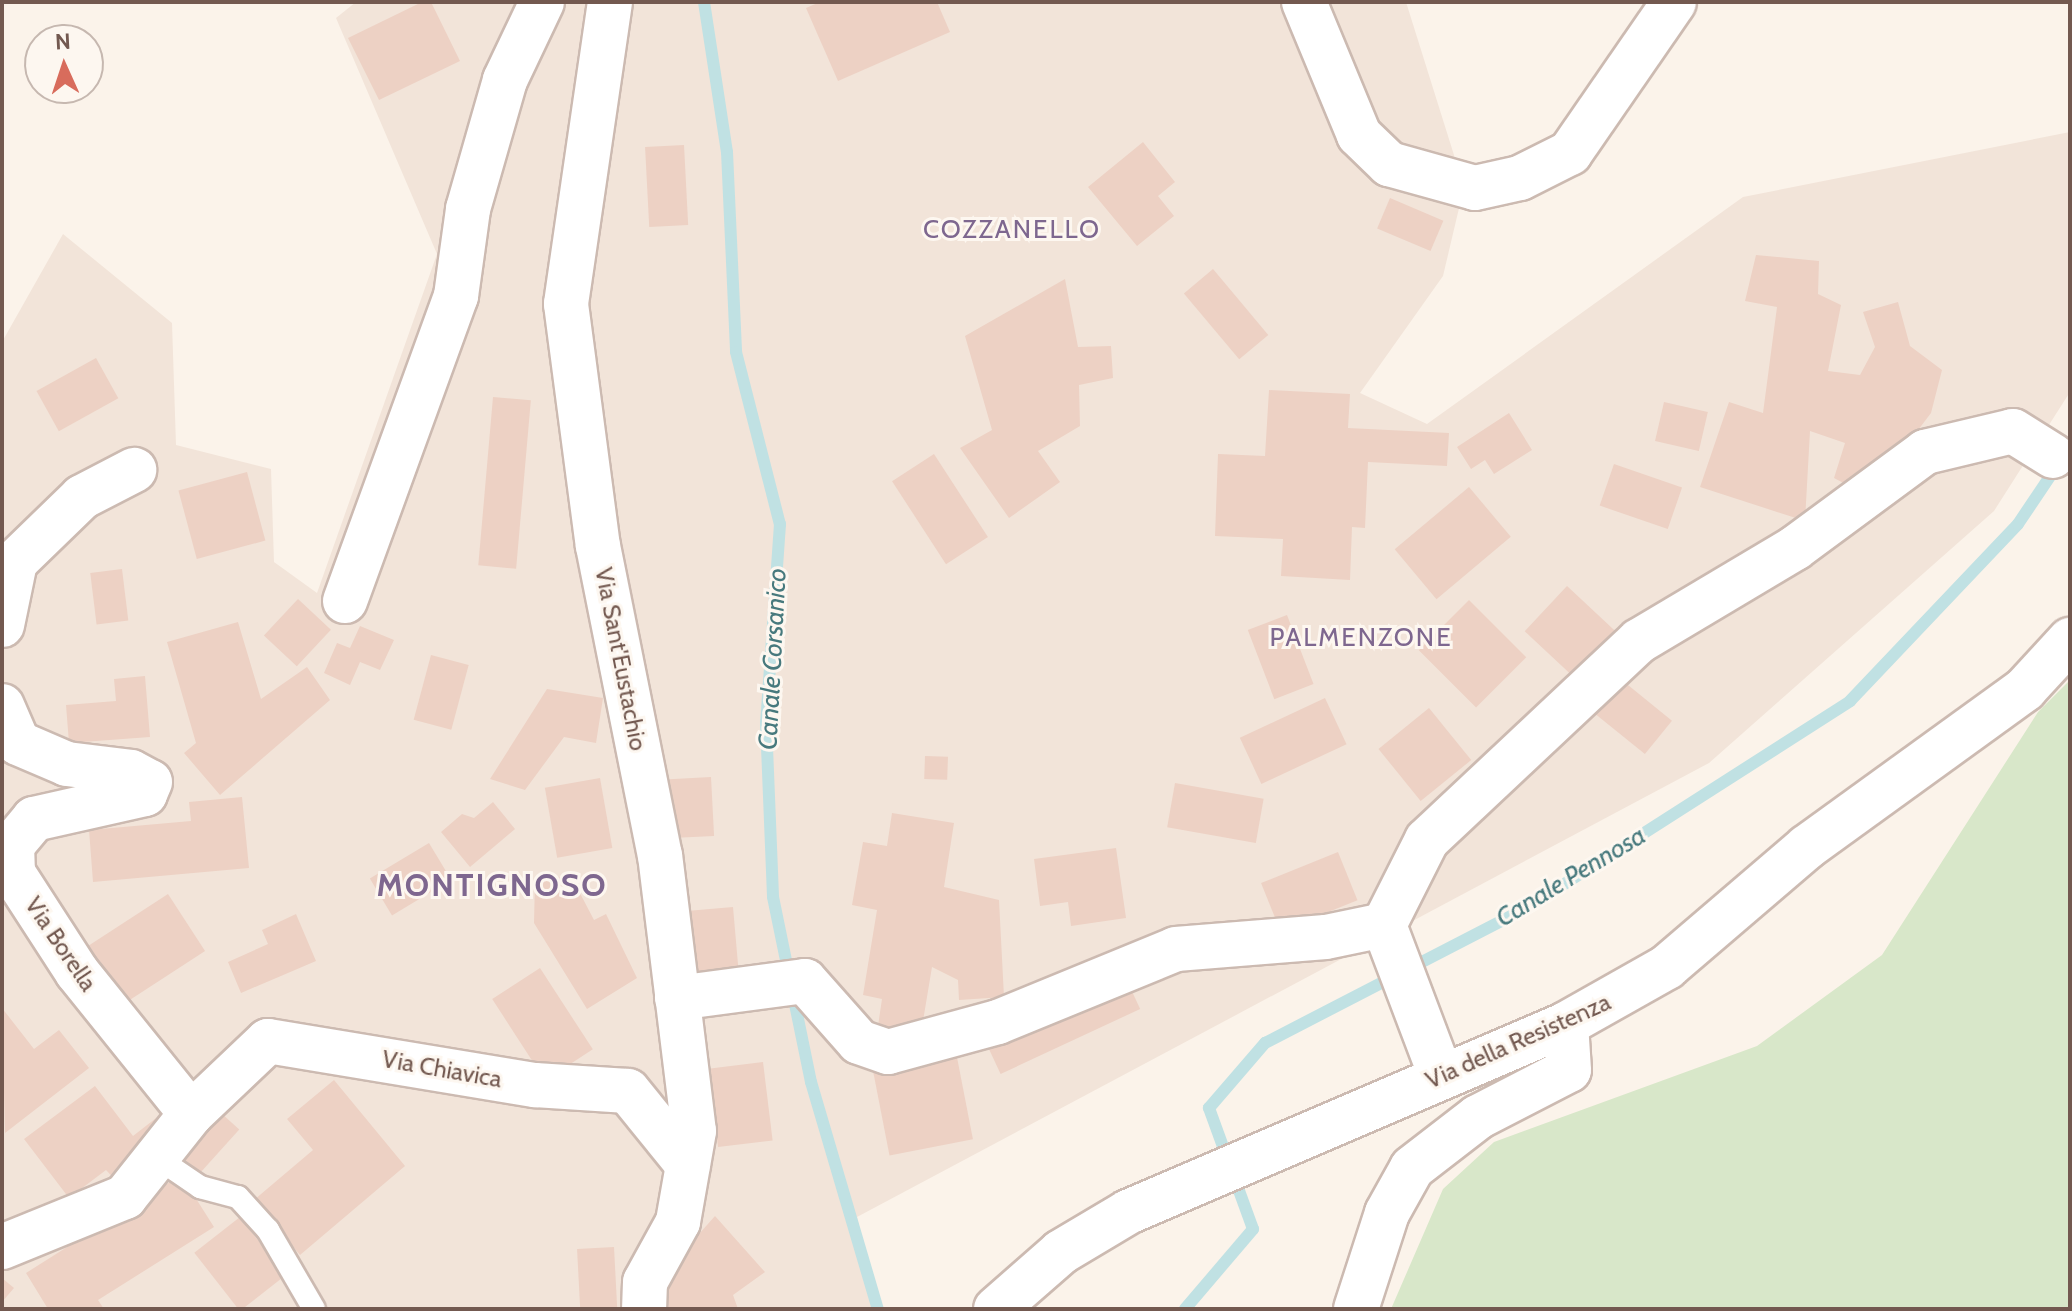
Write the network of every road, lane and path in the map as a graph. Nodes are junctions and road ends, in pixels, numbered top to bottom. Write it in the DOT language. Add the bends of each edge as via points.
graph roads {
  1 [pos="542,2"];
  2 [pos="610,2"];
  3 [pos="1304,2"];
  4 [pos="1674,2"];
  5 [pos="2053,456"];
  6 [pos="134,470"];
  7 [pos="345,601"];
  8 [pos="2,625"];
  9 [pos="2070,640"];
  10 [pos="2,706"];
  11 [pos="1384,925"];
  12 [pos="677,998"];
  13 [pos="1566,1024"];
  14 [pos="1441,1076"];
  15 [pos="191,1114"];
  16 [pos="159,1159"];
  17 [pos="688,1165"];
  18 [pos="2,1247"];
  19 [pos="314,1309"];
  20 [pos="644,1309"];
  21 [pos="996,1309"];
  22 [pos="1356,1309"];
  1 -- 7 [label="street" via="505,80 468,209 456,296"];
  2 -- 12 [label="street, Via Sant'Eustachio" via="566,304 598,546 660,855"];
  3 -- 4 [label="street" via="1359,135 1389,164 1475,188 1520,178 1570,153"];
  5 -- 11 [label="street" via="2013,431 1925,452 1795,548 1639,641 1427,840"];
  6 -- 8 [label="street" via="82,497 15,562"];
  9 -- 13 [label="street, Via della Resistenza" via="2025,689 1807,847 1667,967"];
  10 -- 15 [label="street, Via Borella" via="18,743 67,764 131,772 150,782 145,794 34,819 12,845 13,873 77,972"];
  11 -- 12 [label="street" via="1326,937 1176,949 998,1022 888,1052 859,1042 805,981"];
  11 -- 14 [label="street"];
  12 -- 17 [label="street, Via Sant'Eustachio" via="694,1131"];
  13 -- 14 [label="street, Via della Resistenza"];
  13 -- 22 [label="street" via="1569,1070 1478,1117 1412,1168 1387,1213"];
  14 -- 21 [label="street, Via della Resistenza" via="1128,1212 1061,1252"];
  15 -- 16 [label="street"];
  15 -- 17 [label="street, Via Chiavica" via="268,1041 535,1085 628,1091"];
  16 -- 18 [label="street" via="125,1197"];
  16 -- 19 [label="lane" via="200,1187 238,1197 268,1230"];
  17 -- 20 [label="street, Via Sant'Eustachio" via="678,1222 645,1282"];
}
